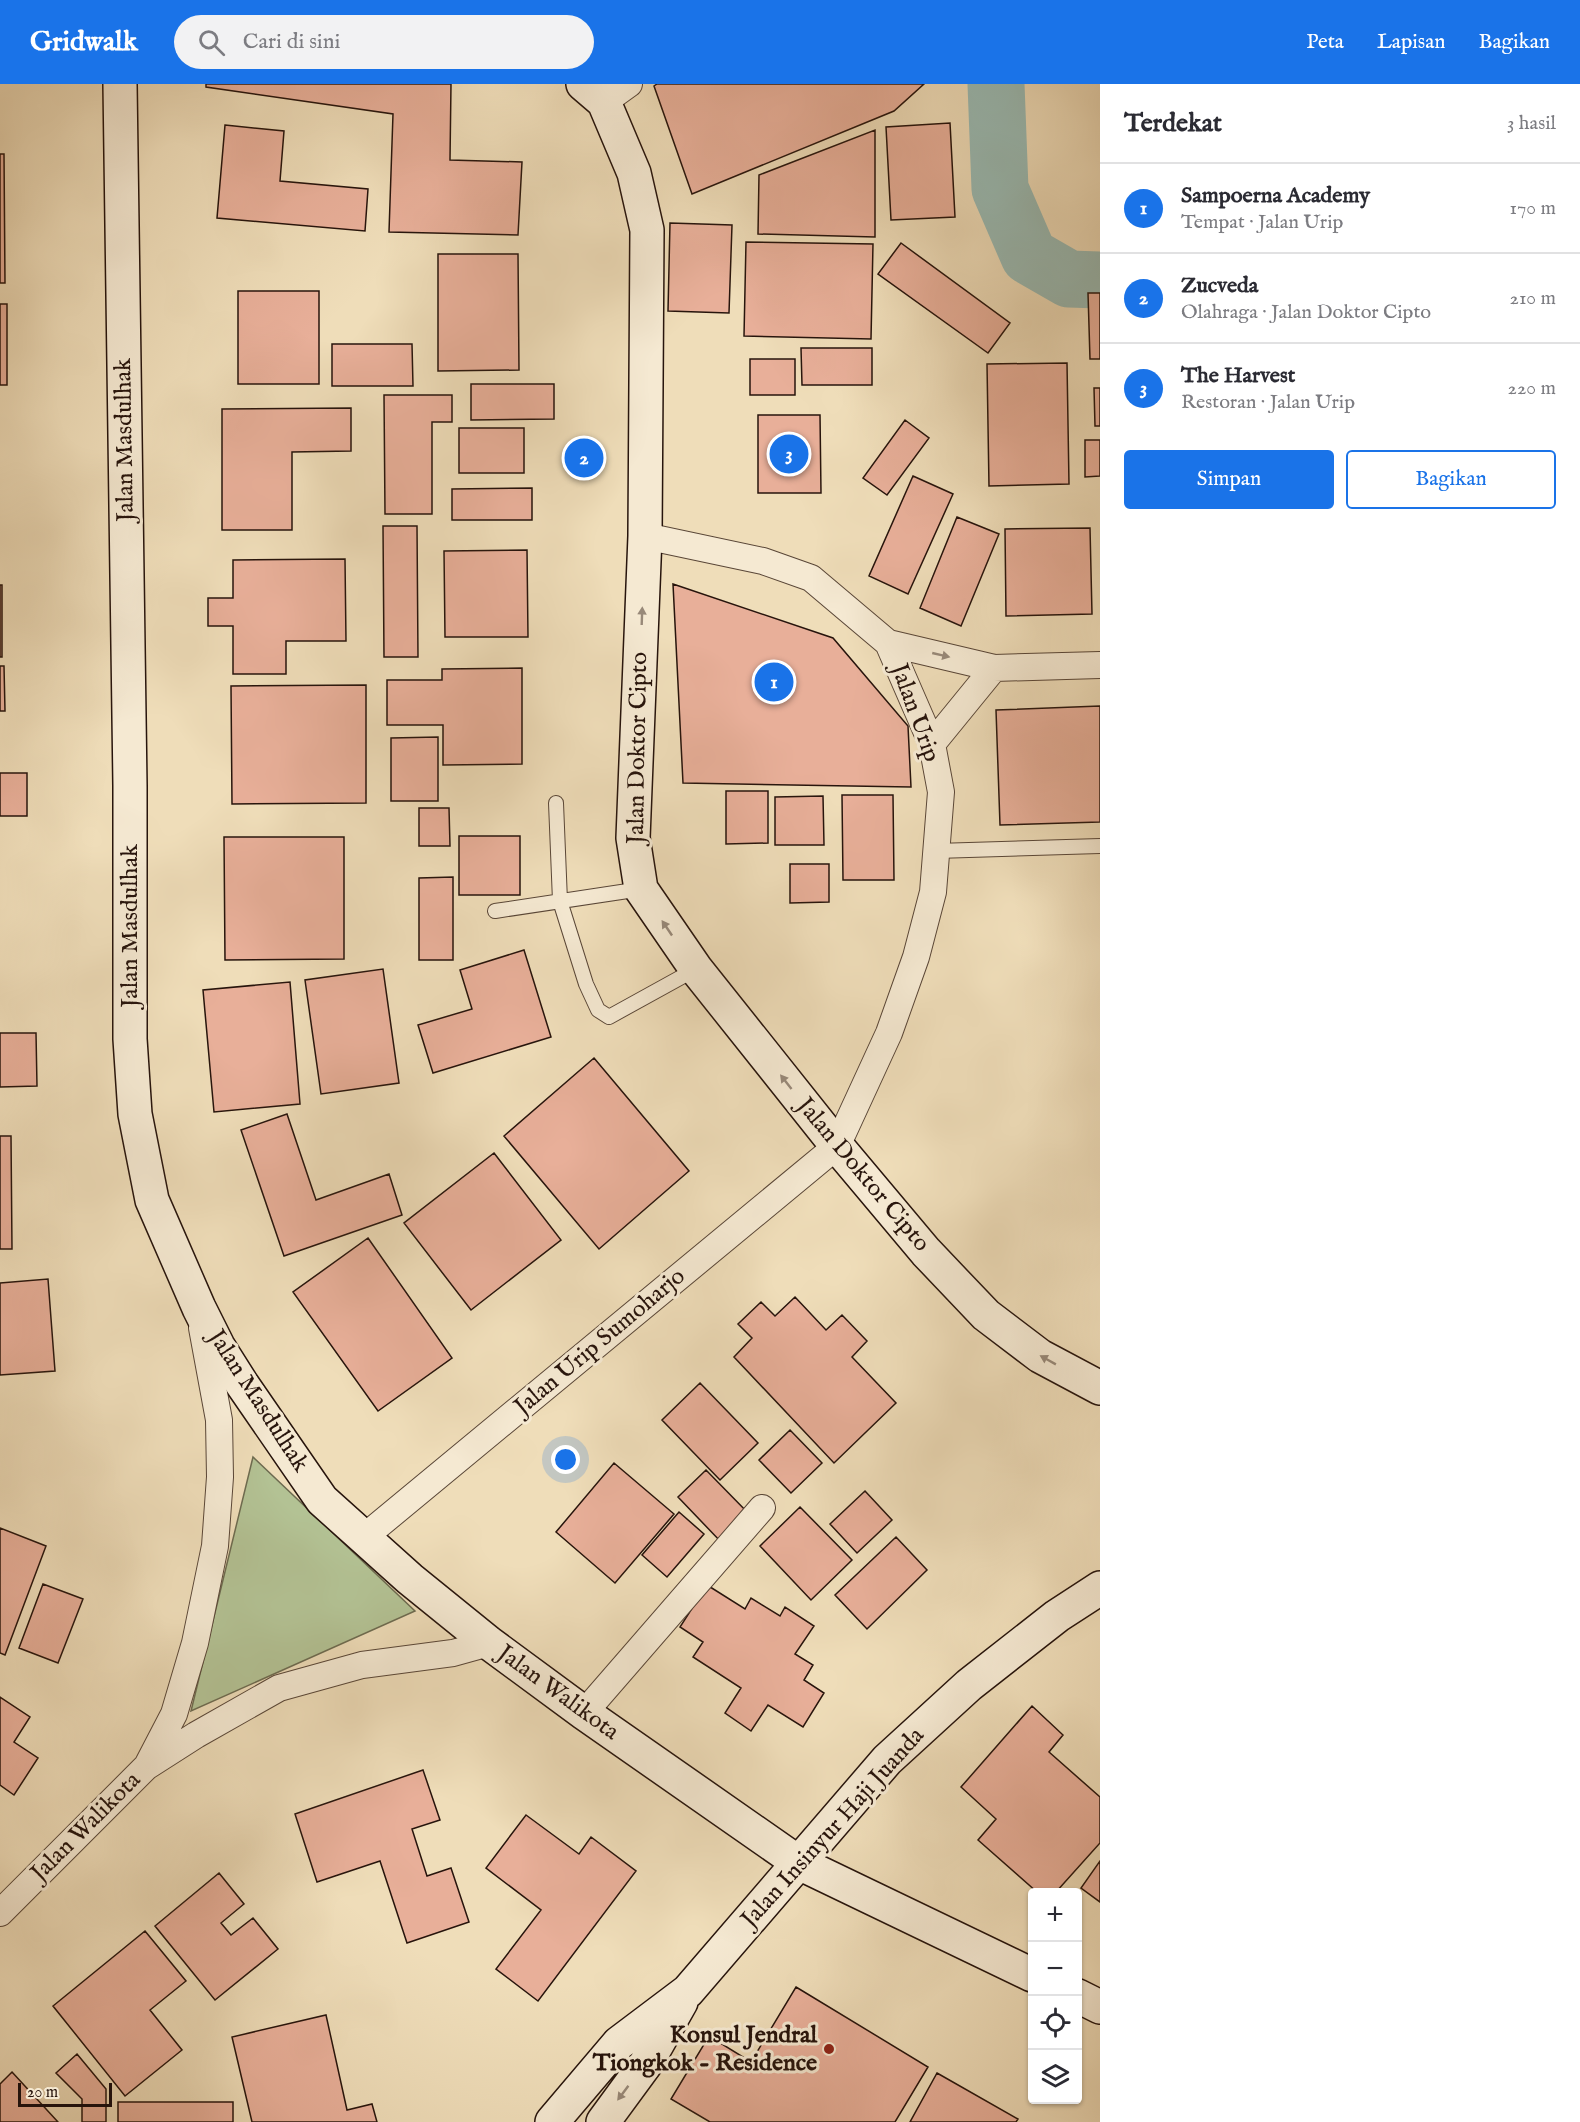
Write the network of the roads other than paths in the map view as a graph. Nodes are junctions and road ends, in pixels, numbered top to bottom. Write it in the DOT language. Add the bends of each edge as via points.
graph roads {
  1 [pos="120,84"];
  2 [pos="605,90"];
  3 [pos="645,536"];
  4 [pos="888,642"];
  5 [pos="1100,665"];
  6 [pos="994,668"];
  7 [pos="932,744"];
  8 [pos="556,803"];
  9 [pos="1100,846"];
  10 [pos="936,851"];
  11 [pos="641,889"];
  12 [pos="560,901"];
  13 [pos="495,911"];
  14 [pos="696,969"];
  15 [pos="837,1146"];
  16 [pos="199,1308"];
  17 [pos="1100,1388"];
  18 [pos="762,1508"];
  19 [pos="363,1538"];
  20 [pos="1100,1587"];
  21 [pos="489,1643"];
  22 [pos="584,1713"];
  23 [pos="146,1767"];
  24 [pos="800,1863"];
  25 [pos="0,1913"];
  26 [pos="1028,1973"];
  27 [pos="688,1990"];
  28 [pos="1082,1998"];
  29 [pos="1100,2007"];
  30 [pos="552,2122"];
  31 [pos="603,2122"];
  1 -- 16 [label="street, Jalan Masdulhak" via="130,1039 135,1114 152,1200"];
  2 -- 3 [label="street, Jalan Doktor Cipto" via="634,173 647,230"];
  3 -- 4 [label="street, Jalan Urip" via="763,561 811,578"];
  11 -- 3 [label="street, Jalan Doktor Cipto, one-way" via="633,838"];
  4 -- 6 [label="street, one-way"];
  4 -- 7 [label="street, Jalan Urip"];
  5 -- 6 [label="street"];
  6 -- 7 [label="street"];
  7 -- 10 [label="street, Jalan Urip" via="940,792"];
  8 -- 12 [label="lane"];
  9 -- 10 [label="lane"];
  10 -- 15 [label="street, Jalan Urip" via="933,892 916,957 889,1033"];
  11 -- 12 [label="lane"];
  14 -- 11 [label="street, Jalan Doktor Cipto, one-way"];
  12 -- 13 [label="lane"];
  12 -- 14 [label="lane" via="586,984 603,1015 609,1017"];
  15 -- 14 [label="street, Jalan Doktor Cipto, one-way"];
  17 -- 15 [label="street, Jalan Doktor Cipto, one-way" via="1040,1356 986,1315 926,1252"];
  15 -- 19 [label="street, Jalan Urip Sumoharjo"];
  16 -- 19 [label="street, Jalan Masdulhak" via="242,1384 322,1500"];
  16 -- 23 [label="street" via="219,1420 215,1546 195,1643 174,1714"];
  18 -- 22 [label="street"];
  19 -- 21 [label="street, Jalan Masdulhak"];
  20 -- 24 [label="street, Jalan Insinyur Haji Juanda" via="969,1685 887,1760"];
  21 -- 22 [label="street, Jalan Walikota"];
  21 -- 23 [label="street, Jalan Walikota" via="453,1653 362,1665 279,1688"];
  22 -- 24 [label="street, Jalan Walikota"];
  23 -- 25 [label="street, Jalan Walikota"];
  24 -- 26 [label="street, Jalan Walikota"];
  24 -- 27 [label="street, Jalan Insinyur Haji Juanda"];
  27 -- 30 [label="street, Jalan Insinyur Haji Juanda" via="619,2043"];
  27 -- 31 [label="street, Jalan Insinyur Haji Juanda, one-way" via="647,2062"];
  28 -- 29 [label="street"];
}
